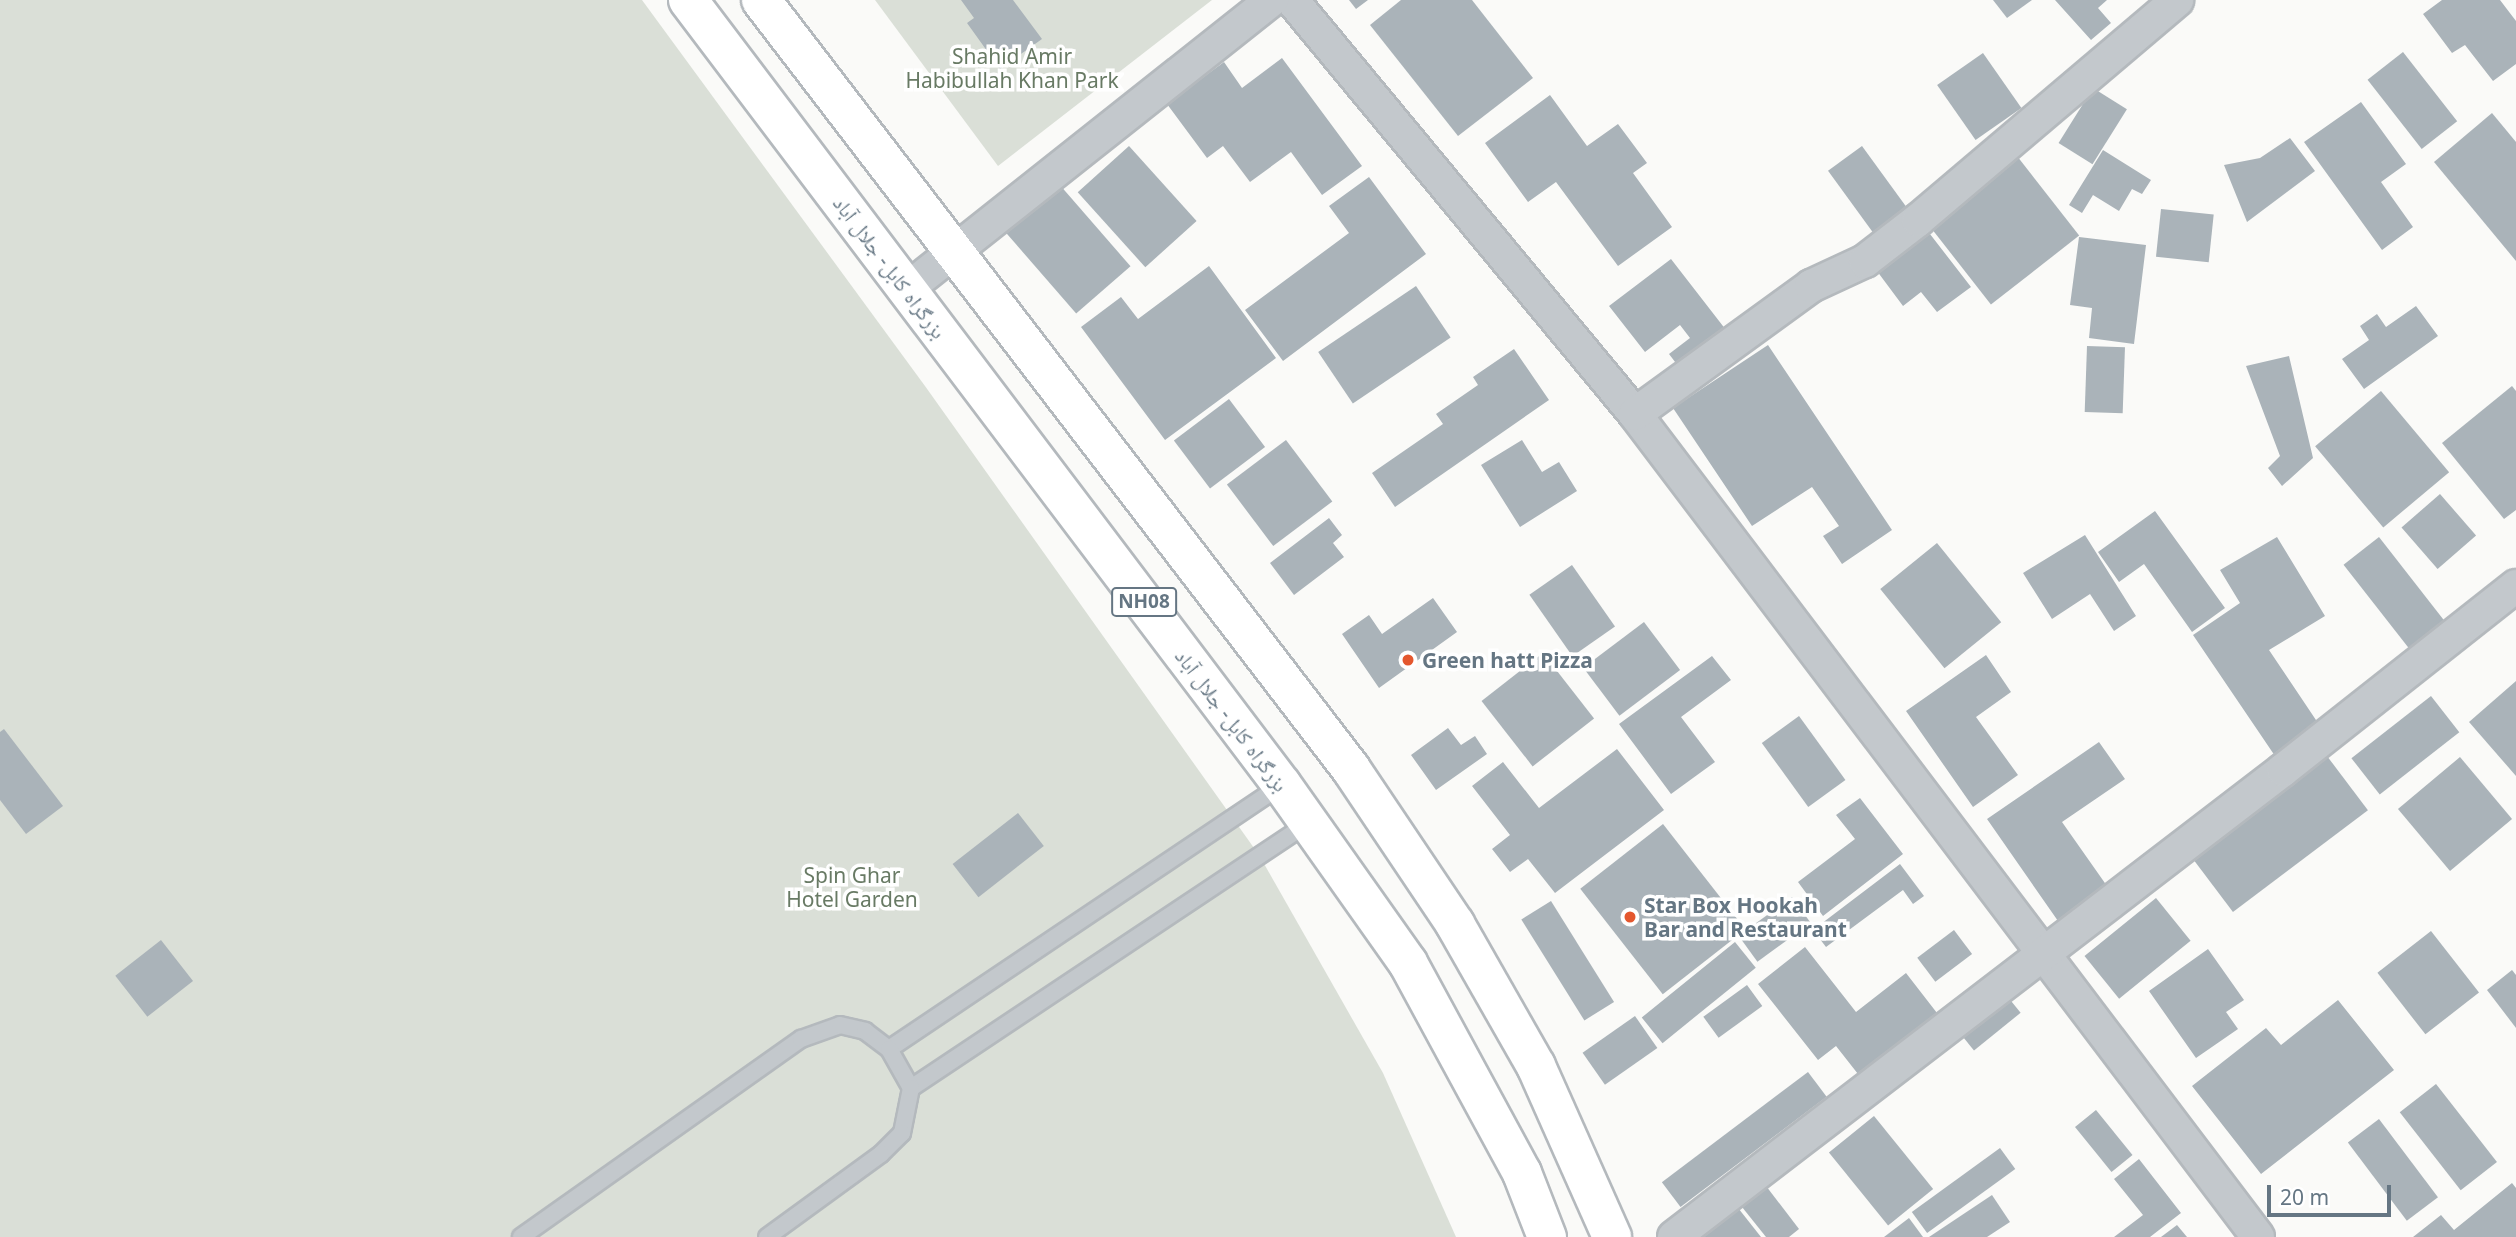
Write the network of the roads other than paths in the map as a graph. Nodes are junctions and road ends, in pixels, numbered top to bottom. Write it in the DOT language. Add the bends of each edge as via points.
graph roads {
  1 [pos="688,0"];
  2 [pos="761,0"];
  3 [pos="1272,0"];
  4 [pos="1292,0"];
  5 [pos="2177,0"];
  6 [pos="953,251"];
  7 [pos="907,289"];
  8 [pos="1634,414"];
  9 [pos="2516,586"];
  10 [pos="1282,785"];
  11 [pos="1308,822"];
  12 [pos="2044,953"];
  13 [pos="889,1049"];
  14 [pos="911,1088"];
  15 [pos="521,1237"];
  16 [pos="767,1237"];
  17 [pos="1547,1237"];
  18 [pos="1612,1237"];
  19 [pos="1674,1237"];
  20 [pos="2259,1237"];
  1 -- 7 [label="highway, بزرگراه کابل- جلال آباد / NH08"];
  2 -- 6 [label="highway, NH08"];
  3 -- 6 [label="street"];
  4 -- 8 [label="street"];
  5 -- 8 [label="street" via="1908,229 1865,261 1811,286"];
  6 -- 7 [label="street"];
  6 -- 18 [label="highway, NH08" via="1351,769 1455,924 1536,1066"];
  7 -- 10 [label="highway, بزرگراه کابل- جلال آباد / NH08"];
  8 -- 12 [label="street"];
  9 -- 12 [label="street"];
  10 -- 11 [label="highway, بزرگراه کابل- جلال آباد / NH08"];
  10 -- 13 [label="lane"];
  11 -- 14 [label="lane"];
  11 -- 17 [label="highway, بزرگراه کابل- جلال آباد / NH08" via="1408,963 1522,1174"];
  12 -- 19 [label="street"];
  12 -- 20 [label="street"];
  13 -- 14 [label="lane"];
  13 -- 15 [label="lane" via="865,1031 840,1025 801,1039"];
  14 -- 16 [label="lane" via="902,1133 881,1154"];
}
